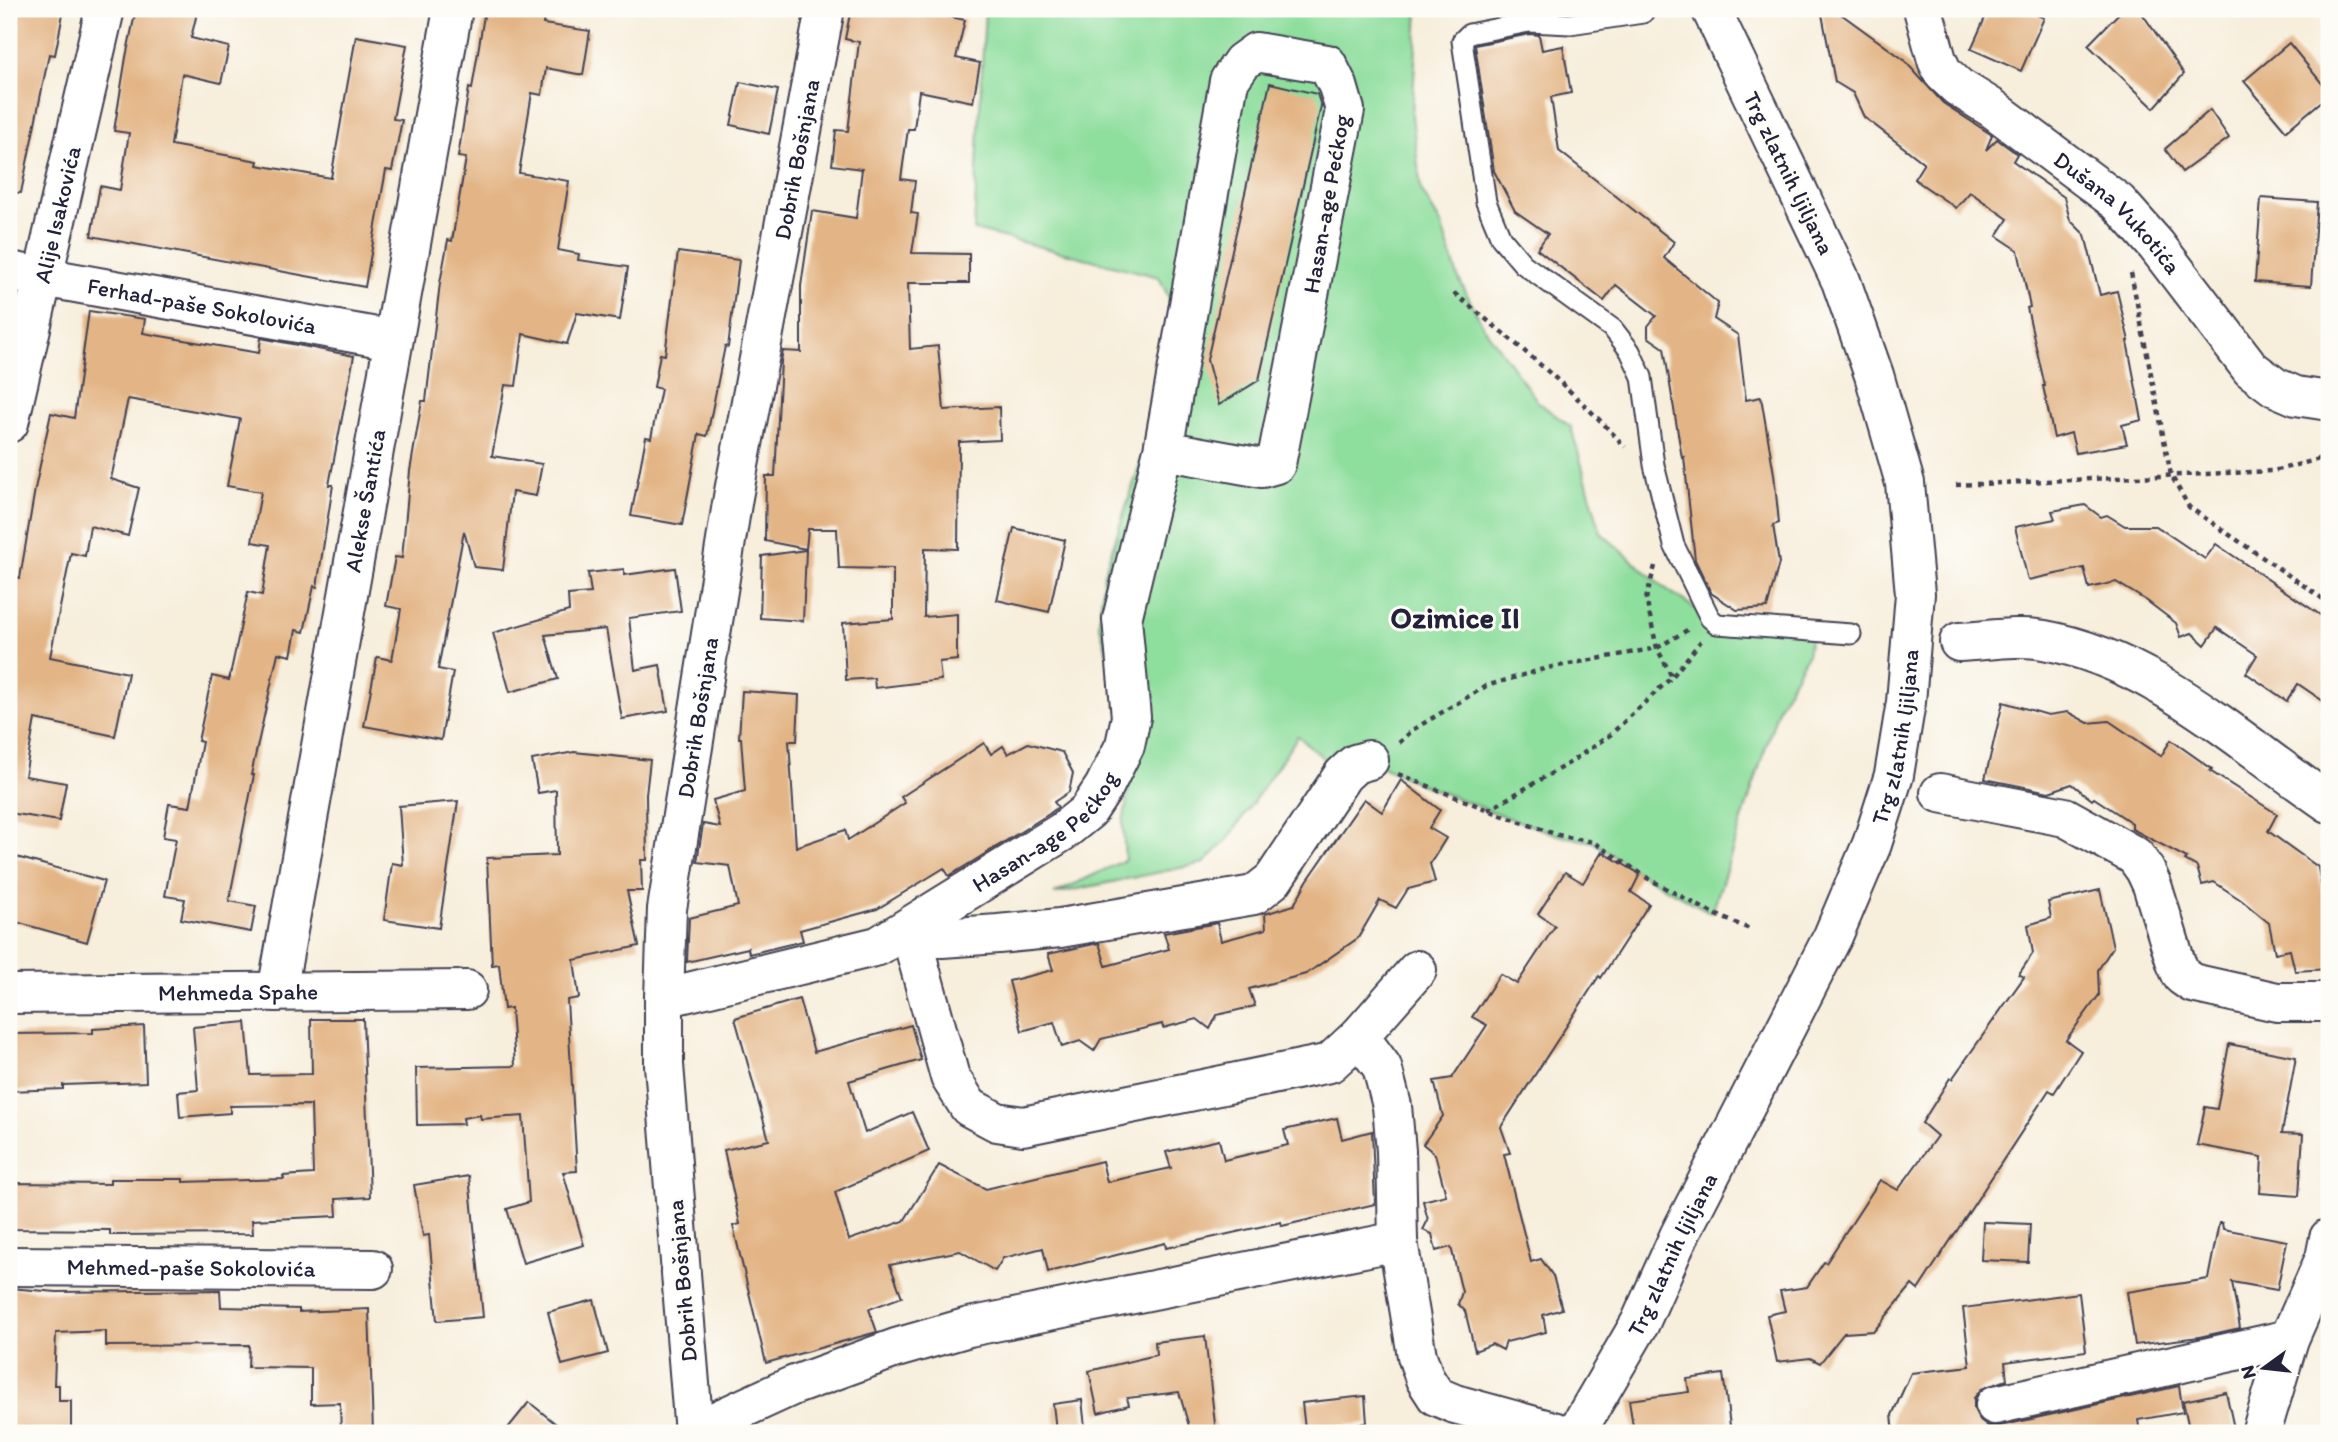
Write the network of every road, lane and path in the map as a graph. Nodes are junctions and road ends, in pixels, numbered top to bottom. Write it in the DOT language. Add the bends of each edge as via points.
graph roads {
  1 [pos="105,9"];
  2 [pos="453,9"];
  3 [pos="825,9"];
  4 [pos="1711,9"];
  5 [pos="1923,9"];
  6 [pos="1643,13"];
  7 [pos="2131,270"];
  8 [pos="25,274"];
  9 [pos="1454,293"];
  10 [pos="394,340"];
  11 [pos="2329,401"];
  12 [pos="9,423"];
  13 [pos="1163,450"];
  14 [pos="1630,453"];
  15 [pos="2329,453"];
  16 [pos="2171,475"];
  17 [pos="1956,485"];
  18 [pos="1658,555"];
  19 [pos="2329,603"];
  20 [pos="1713,621"];
  21 [pos="1850,634"];
  22 [pos="1958,642"];
  23 [pos="1657,648"];
  24 [pos="1672,677"];
  25 [pos="1369,760"];
  26 [pos="1940,793"];
  27 [pos="2329,803"];
  28 [pos="1487,810"];
  29 [pos="909,928"];
  30 [pos="1752,930"];
  31 [pos="1418,970"];
  32 [pos="467,990"];
  33 [pos="276,992"];
  34 [pos="9,994"];
  35 [pos="664,998"];
  36 [pos="2329,1002"];
  37 [pos="1359,1036"];
  38 [pos="2329,1238"];
  39 [pos="1398,1241"];
  40 [pos="9,1266"];
  41 [pos="373,1269"];
  42 [pos="2289,1339"];
  43 [pos="1996,1405"];
  44 [pos="694,1432"];
  45 [pos="1560,1433"];
  46 [pos="1576,1433"];
  47 [pos="2261,1433"];
  1 -- 8 [label="street, Alije Isakovića"];
  2 -- 10 [label="street, Alekse Šantića"];
  3 -- 35 [label="street, Dobrih Bošnjana" via="731,510 667,909"];
  4 -- 46 [label="street, Trg zlatnih ljiljana" via="1841,281 1905,483 1915,594 1906,702 1887,798 1833,936 1679,1236 1640,1324"];
  5 -- 11 [label="street, Dušana Vukotića" via="1943,73 2118,202 2251,369 2295,396"];
  6 -- 20 [label="lane" via="1570,24 1529,22 1469,34 1461,49 1486,202 1501,238 1523,264 1613,329 1630,351 1642,377 1654,465 1674,545"];
  7 -- 16 [label="path"];
  8 -- 10 [label="street, Ferhad-paše Sokolovića"];
  8 -- 12 [label="street, Alije Isakovića"];
  9 -- 14 [label="path" via="1602,422"];
  10 -- 33 [label="street, Alekse Šantića"];
  13 -- 13 [label="street, Hasan-age Pećkog" via="1229,81 1256,52 1327,64 1345,110 1276,464 1262,468"];
  13 -- 29 [label="street, Hasan-age Pećkog" via="1122,619 1131,717 1125,745 1104,787 1088,811 1062,832"];
  15 -- 16 [label="path" via="2273,471"];
  16 -- 17 [label="path"];
  16 -- 19 [label="path" via="2189,507"];
  18 -- 23 [label="path" via="1646,599"];
  20 -- 21 [label="lane"];
  20 -- 23 [label="path"];
  20 -- 24 [label="path"];
  22 -- 27 [label="street" via="2040,639 2082,648 2140,672"];
  23 -- 24 [label="path"];
  23 -- 25 [label="path" via="1547,668 1486,686 1414,729 1388,753"];
  24 -- 28 [label="path" via="1610,735"];
  25 -- 28 [label="path"];
  25 -- 29 [label="street" via="1355,764 1343,775 1273,880 1254,895 998,934 942,938"];
  26 -- 36 [label="street" via="2065,817 2134,856 2146,870 2176,963 2192,983 2277,1002"];
  28 -- 30 [label="path" via="1592,842 1649,879"];
  29 -- 35 [label="street, Hasan-age Pećkog" via="878,946"];
  29 -- 37 [label="street" via="950,1077 970,1107 997,1122 1023,1126 1311,1068 1330,1063"];
  31 -- 37 [label="street"];
  32 -- 33 [label="street, Mehmeda Spahe"];
  33 -- 34 [label="street, Mehmeda Spahe"];
  35 -- 44 [label="street, Dobrih Bošnjana" via="664,1065"];
  37 -- 39 [label="street" via="1382,1067 1392,1106"];
  38 -- 42 [label="street" via="2325,1258"];
  39 -- 44 [label="street" via="969,1327 792,1386"];
  39 -- 45 [label="street" via="1417,1356 1436,1396"];
  40 -- 41 [label="street, Mehmed-paše Sokolovića"];
  42 -- 43 [label="street"];
  42 -- 47 [label="street"];
}
